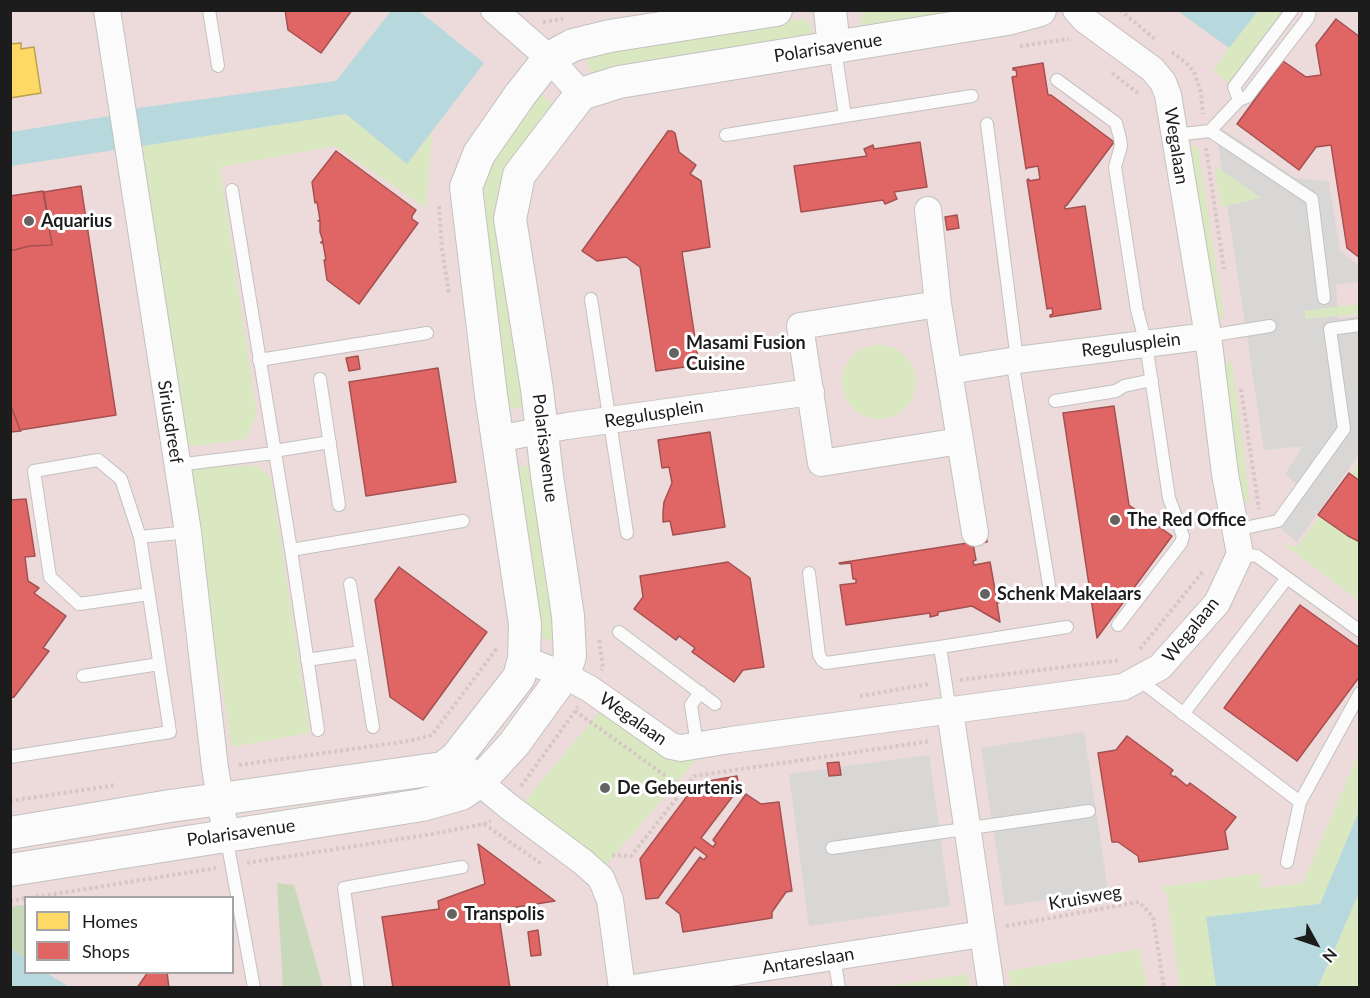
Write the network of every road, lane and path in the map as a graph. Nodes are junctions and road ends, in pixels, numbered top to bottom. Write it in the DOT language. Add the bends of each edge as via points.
graph roads {
  1 [pos="107,10"];
  2 [pos="209,10"];
  3 [pos="494,10"];
  4 [pos="776,10"];
  5 [pos="830,10"];
  6 [pos="1040,10"];
  7 [pos="1292,10"];
  8 [pos="1310,10"];
  9 [pos="1081,15"];
  10 [pos="572,17"];
  11 [pos="834,47"];
  12 [pos="1012,47"];
  13 [pos="538,49"];
  14 [pos="218,66"];
  15 [pos="1057,80"];
  16 [pos="581,94"];
  17 [pos="972,96"];
  18 [pos="1239,100"];
  19 [pos="845,116"];
  20 [pos="987,124"];
  21 [pos="1210,131"];
  22 [pos="726,135"];
  23 [pos="1174,135"];
  24 [pos="232,190"];
  25 [pos="439,203"];
  26 [pos="928,210"];
  27 [pos="450,296"];
  28 [pos="1324,298"];
  29 [pos="591,299"];
  30 [pos="938,304"];
  31 [pos="1359,325"];
  32 [pos="1270,326"];
  33 [pos="426,333"];
  34 [pos="1208,336"];
  35 [pos="1146,344"];
  36 [pos="259,360"];
  37 [pos="1017,360"];
  38 [pos="949,372"];
  39 [pos="320,379"];
  40 [pos="1152,381"];
  41 [pos="810,392"];
  42 [pos="1055,401"];
  43 [pos="610,422"];
  44 [pos="541,431"];
  45 [pos="497,439"];
  46 [pos="960,441"];
  47 [pos="330,442"];
  48 [pos="274,452"];
  49 [pos="177,465"];
  50 [pos="339,504"];
  51 [pos="463,521"];
  52 [pos="188,532"];
  53 [pos="627,533"];
  54 [pos="975,533"];
  55 [pos="140,537"];
  56 [pos="1238,542"];
  57 [pos="291,550"];
  58 [pos="809,573"];
  59 [pos="1287,578"];
  60 [pos="350,584"];
  61 [pos="1049,585"];
  62 [pos="148,594"];
  63 [pos="1118,625"];
  64 [pos="1067,627"];
  65 [pos="1359,630"];
  66 [pos="619,632"];
  67 [pos="940,647"];
  68 [pos="361,652"];
  69 [pos="511,652"];
  70 [pos="308,660"];
  71 [pos="159,664"];
  72 [pos="564,675"];
  73 [pos="83,676"];
  74 [pos="1138,679"];
  75 [pos="700,692"];
  76 [pos="1359,693"];
  77 [pos="716,704"];
  78 [pos="950,711"];
  79 [pos="1183,714"];
  80 [pos="373,727"];
  81 [pos="318,730"];
  82 [pos="697,746"];
  83 [pos="10,757"];
  84 [pos="456,758"];
  85 [pos="215,768"];
  86 [pos="479,782"];
  87 [pos="121,784"];
  88 [pos="684,789"];
  89 [pos="220,799"];
  90 [pos="10,801"];
  91 [pos="1300,802"];
  92 [pos="1089,811"];
  93 [pos="484,824"];
  94 [pos="968,829"];
  95 [pos="10,833"];
  96 [pos="226,835"];
  97 [pos="832,848"];
  98 [pos="608,855"];
  99 [pos="1287,862"];
  100 [pos="462,867"];
  101 [pos="548,868"];
  102 [pos="10,870"];
  103 [pos="982,933"];
  104 [pos="834,957"];
  105 [pos="254,987"];
  106 [pos="358,987"];
  107 [pos="622,987"];
  108 [pos="633,987"];
  109 [pos="838,987"];
  110 [pos="991,987"];
  111 [pos="1164,987"];
  1 -- 49 [label="street, Siriusdreef"];
  2 -- 14 [label="lane"];
  3 -- 13 [label="street"];
  4 -- 13 [label="street, Polarisavenue"];
  5 -- 11 [label="street"];
  6 -- 11 [label="street, Polarisavenue"];
  7 -- 18 [label="lane" via="1234,87"];
  8 -- 18 [label="lane" via="1308,18 1247,97"];
  9 -- 12 [label="path" via="1070,39"];
  9 -- 23 [label="street, Wegalaan" via="1152,69 1163,82"];
  10 -- 13 [label="path" via="539,23"];
  11 -- 16 [label="street, Polarisavenue" via="619,82"];
  11 -- 19 [label="lane"];
  13 -- 16 [label="street"];
  13 -- 45 [label="street, Polarisavenue" via="520,94 479,154 466,187"];
  15 -- 35 [label="lane" via="1116,123 1121,146 1115,167"];
  16 -- 44 [label="street, Polarisavenue" via="519,175 510,219"];
  17 -- 19 [label="lane"];
  18 -- 21 [label="lane"];
  19 -- 22 [label="lane"];
  20 -- 37 [label="lane"];
  21 -- 23 [label="lane"];
  21 -- 28 [label="lane" via="1312,199"];
  23 -- 34 [label="street, Wegalaan"];
  24 -- 36 [label="lane"];
  25 -- 27 [label="path"];
  26 -- 30 [label="street"];
  29 -- 43 [label="lane"];
  30 -- 38 [label="street"];
  30 -- 41 [label="street" via="800,326"];
  31 -- 56 [label="lane" via="1330,329 1344,429 1278,521"];
  32 -- 34 [label="lane"];
  33 -- 36 [label="lane"];
  34 -- 35 [label="street, Regulusplein"];
  34 -- 56 [label="street, Wegalaan" via="1225,474"];
  35 -- 37 [label="street, Regulusplein"];
  35 -- 40 [label="lane"];
  36 -- 48 [label="lane"];
  37 -- 38 [label="street, Regulusplein"];
  37 -- 61 [label="lane" via="1014,372"];
  38 -- 46 [label="street"];
  39 -- 47 [label="lane"];
  40 -- 42 [label="lane"];
  40 -- 63 [label="lane" via="1169,498 1183,536"];
  41 -- 43 [label="street, Regulusplein"];
  41 -- 46 [label="street" via="821,463"];
  43 -- 44 [label="street, Regulusplein"];
  43 -- 53 [label="lane"];
  44 -- 45 [label="street, Regulusplein"];
  44 -- 72 [label="street, Polarisavenue" via="568,616 570,656"];
  45 -- 69 [label="street, Polarisavenue" via="525,624"];
  46 -- 54 [label="street"];
  47 -- 48 [label="lane"];
  47 -- 50 [label="lane"];
  48 -- 49 [label="lane"];
  48 -- 57 [label="lane"];
  49 -- 52 [label="street, Siriusdreef"];
  51 -- 57 [label="lane"];
  52 -- 55 [label="lane"];
  52 -- 85 [label="street, Siriusdreef"];
  55 -- 62 [label="lane"];
  55 -- 62 [label="lane" via="121,479 98,460 34,471 50,577 80,604"];
  56 -- 59 [label="lane"];
  56 -- 74 [label="street, Wegalaan" via="1216,603 1160,667"];
  57 -- 70 [label="lane"];
  58 -- 67 [label="lane" via="819,655 826,663"];
  59 -- 65 [label="lane"];
  59 -- 79 [label="lane"];
  60 -- 68 [label="lane"];
  62 -- 71 [label="lane"];
  64 -- 67 [label="lane"];
  66 -- 75 [label="lane"];
  67 -- 78 [label="lane"];
  68 -- 70 [label="lane"];
  68 -- 80 [label="lane"];
  69 -- 72 [label="street, Wegalaan"];
  69 -- 84 [label="street, Polarisavenue" via="519,677"];
  69 -- 85 [label="path" via="432,735"];
  70 -- 81 [label="lane"];
  71 -- 73 [label="lane"];
  71 -- 83 [label="lane" via="170,732"];
  72 -- 82 [label="street, Wegalaan" via="671,746"];
  72 -- 86 [label="street, Polarisavenue" via="514,744"];
  74 -- 78 [label="street, Wegalaan" via="1123,687"];
  74 -- 79 [label="lane"];
  75 -- 77 [label="lane"];
  75 -- 82 [label="lane" via="691,705"];
  76 -- 91 [label="lane"];
  78 -- 82 [label="street, Wegalaan"];
  78 -- 94 [label="street"];
  79 -- 91 [label="lane"];
  84 -- 86 [label="street"];
  84 -- 89 [label="street, Polarisavenue" via="443,768"];
  85 -- 89 [label="street, Siriusdreef"];
  86 -- 96 [label="street, Polarisavenue" via="462,794 422,805"];
  86 -- 107 [label="street" via="601,878 610,900"];
  87 -- 90 [label="path"];
  88 -- 98 [label="path" via="631,856"];
  89 -- 95 [label="street, Polarisavenue"];
  89 -- 96 [label="street, Siriusdreef"];
  91 -- 99 [label="lane"];
  92 -- 94 [label="lane"];
  93 -- 101 [label="path"];
  94 -- 97 [label="lane"];
  94 -- 103 [label="street"];
  96 -- 102 [label="street, Polarisavenue"];
  96 -- 105 [label="lane"];
  100 -- 106 [label="lane" via="344,888"];
  103 -- 104 [label="street, Antareslaan"];
  103 -- 110 [label="street"];
  103 -- 111 [label="path, Kruisweg" via="1139,902 1153,917"];
  104 -- 108 [label="street, Antareslaan"];
  104 -- 109 [label="lane"];
}
